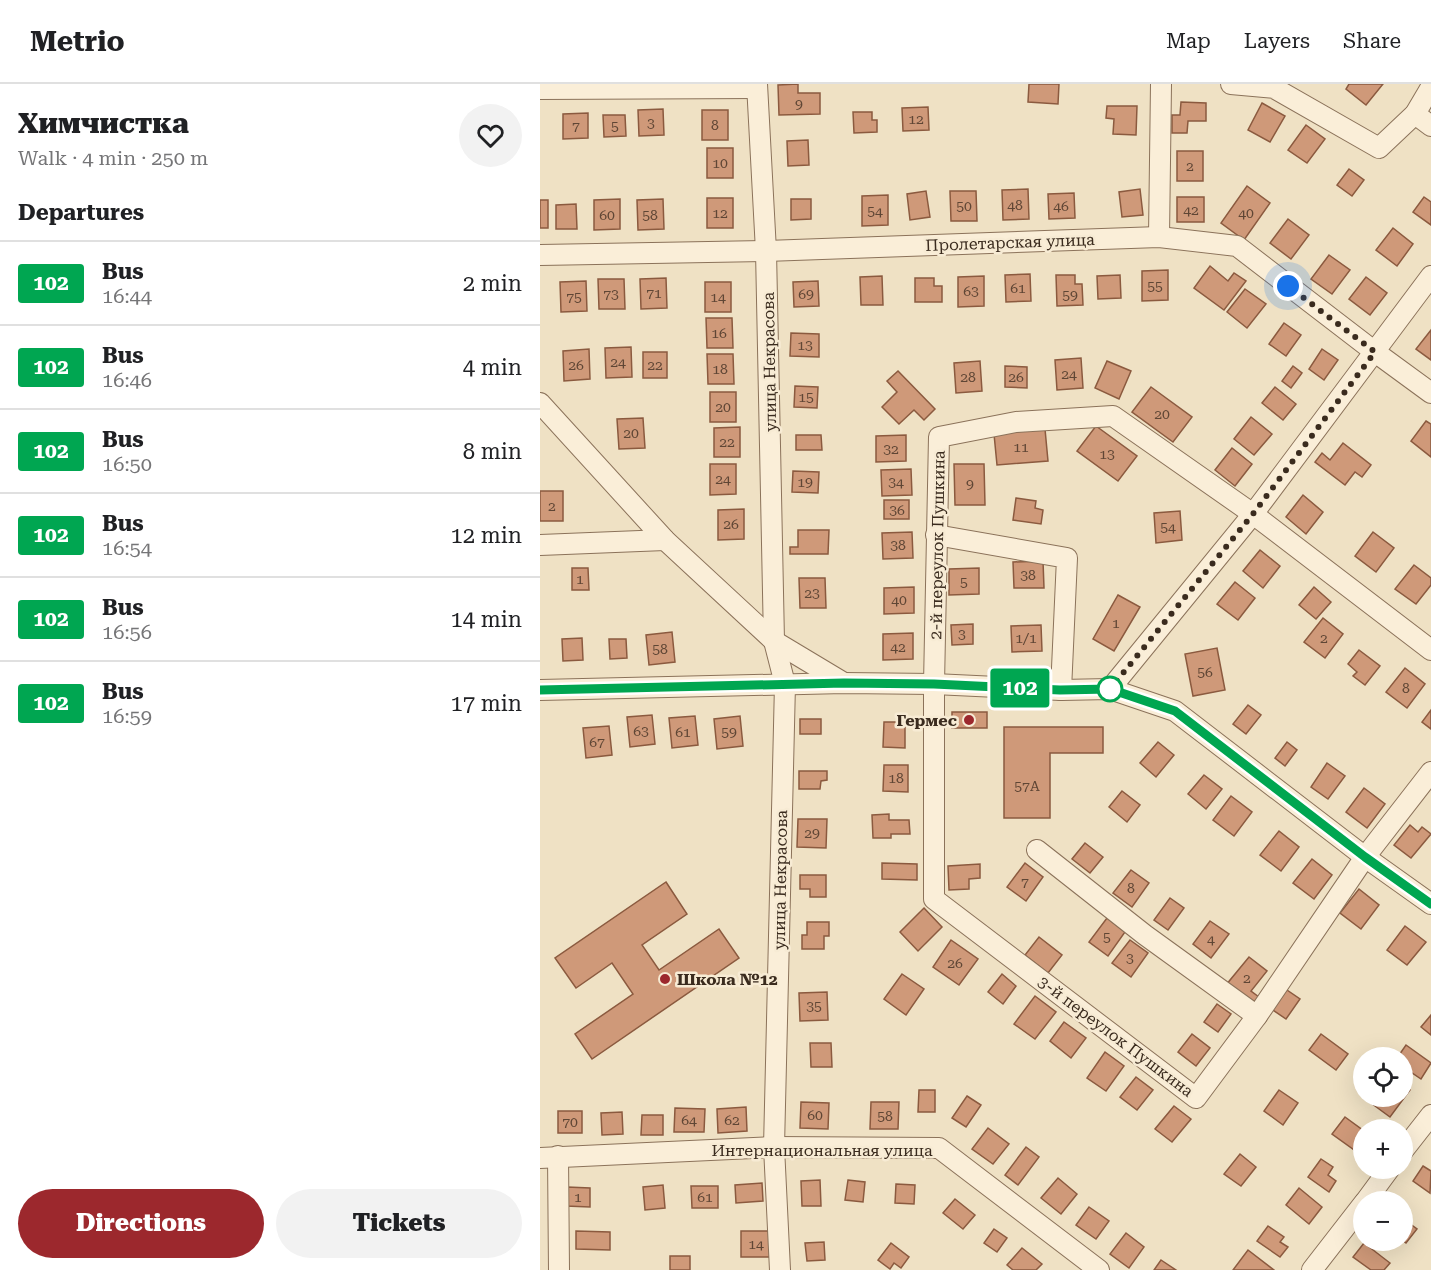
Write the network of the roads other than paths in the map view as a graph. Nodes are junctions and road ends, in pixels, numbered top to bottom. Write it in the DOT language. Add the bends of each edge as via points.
graph roads {
  1 [pos="1161,84"];
  2 [pos="1231,84"];
  3 [pos="757,86"];
  4 [pos="1431,87"];
  5 [pos="540,89"];
  6 [pos="1423,120"];
  7 [pos="1159,237"];
  8 [pos="766,250"];
  9 [pos="540,255"];
  10 [pos="1431,276"];
  11 [pos="1375,352"];
  12 [pos="1431,393"];
  13 [pos="540,403"];
  14 [pos="540,425"];
  15 [pos="563,428"];
  16 [pos="1253,514"];
  17 [pos="936,535"];
  18 [pos="665,540"];
  19 [pos="540,545"];
  20 [pos="774,641"];
  21 [pos="1431,650"];
  22 [pos="844,683"];
  23 [pos="785,684"];
  24 [pos="934,684"];
  25 [pos="1110,689"];
  26 [pos="540,690"];
  27 [pos="1060,690"];
  28 [pos="1431,772"];
  29 [pos="1037,850"];
  30 [pos="1365,857"];
  31 [pos="1431,904"];
  32 [pos="1257,1016"];
  33 [pos="1431,1115"];
  34 [pos="1413,1138"];
  35 [pos="774,1147"];
  36 [pos="549,1157"];
  37 [pos="1382,1179"];
  38 [pos="1372,1191"];
  39 [pos="1353,1216"];
  40 [pos="559,1270"];
  41 [pos="780,1270"];
  42 [pos="1099,1270"];
  43 [pos="1312,1270"];
  1 -- 7 [label="street"];
  2 -- 6 [label="street" via="1274,88 1379,148"];
  3 -- 5 [label="street"];
  3 -- 8 [label="street, улица Некрасова"];
  4 -- 6 [label="street"];
  7 -- 8 [label="street, Пролетарская улица"];
  7 -- 11 [label="street, Пролетарская улица" via="1237,246"];
  8 -- 9 [label="street, Пролетарская улица"];
  8 -- 20 [label="street, улица Некрасова"];
  10 -- 11 [label="street"];
  11 -- 12 [label="street, Пролетарская улица"];
  11 -- 16 [label="street"];
  13 -- 15 [label="street"];
  14 -- 15 [label="street"];
  15 -- 18 [label="street"];
  16 -- 17 [label="street, 2-й переулок Пушкина" via="1113,416 1016,422 939,437"];
  16 -- 21 [label="street, 2-й переулок Пушкина"];
  16 -- 25 [label="street"];
  17 -- 24 [label="street, 2-й переулок Пушкина"];
  17 -- 27 [label="street" via="1067,558"];
  18 -- 19 [label="street"];
  18 -- 20 [label="street"];
  20 -- 22 [label="street"];
  20 -- 23 [label="street, улица Некрасова"];
  22 -- 23 [label="street"];
  22 -- 24 [label="street"];
  23 -- 26 [label="street"];
  23 -- 35 [label="street, улица Некрасова"];
  24 -- 27 [label="street"];
  24 -- 32 [label="street, 3-й переулок Пушкина" via="934,899 1196,1098"];
  25 -- 27 [label="street"];
  25 -- 30 [label="street" via="1175,711"];
  28 -- 30 [label="street"];
  29 -- 32 [label="street"];
  30 -- 31 [label="street"];
  30 -- 32 [label="street"];
  33 -- 34 [label="street"];
  35 -- 36 [label="street, Интернациональная улица"];
  35 -- 41 [label="street, улица Некрасова"];
  35 -- 42 [label="street, Интернациональная улица" via="939,1148"];
  36 -- 40 [label="street"];
  37 -- 38 [label="street"];
  39 -- 43 [label="street"];
}
